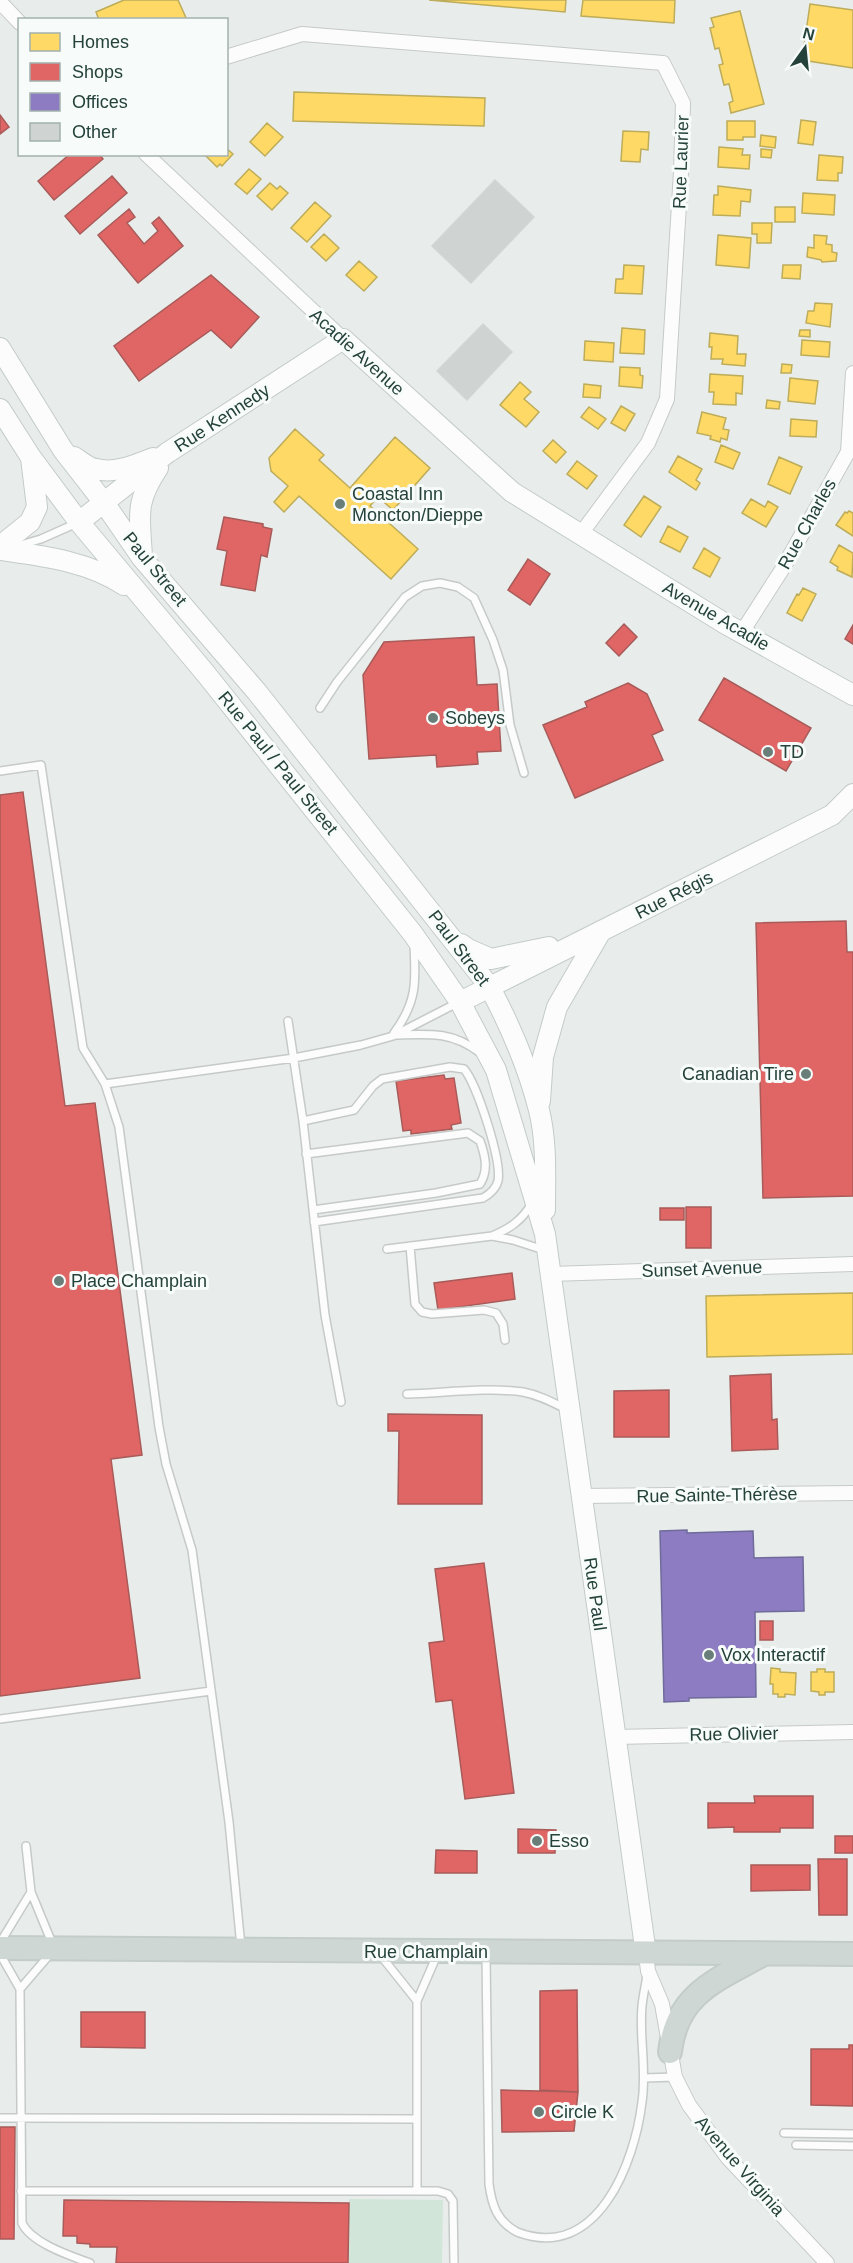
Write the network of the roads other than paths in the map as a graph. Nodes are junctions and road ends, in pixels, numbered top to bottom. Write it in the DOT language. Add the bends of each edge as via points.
graph roads {
  1 [pos="0,2"];
  2 [pos="18,20"];
  3 [pos="228,56"];
  4 [pos="148,156"];
  5 [pos="343,339"];
  6 [pos="0,348"];
  7 [pos="853,373"];
  8 [pos="0,409"];
  9 [pos="63,450"];
  10 [pos="167,453"];
  11 [pos="30,456"];
  12 [pos="105,504"];
  13 [pos="79,522"];
  14 [pos="579,535"];
  15 [pos="0,548"];
  16 [pos="142,558"];
  17 [pos="139,595"];
  18 [pos="742,632"];
  19 [pos="853,695"];
  20 [pos="320,708"];
  21 [pos="0,771"];
  22 [pos="524,773"];
  23 [pos="853,794"];
  24 [pos="853,805"];
  25 [pos="832,815"];
  26 [pos="601,931"];
  27 [pos="447,932"];
  28 [pos="413,934"];
  29 [pos="489,986"];
  30 [pos="460,1002"];
  31 [pos="288,1021"];
  32 [pos="393,1036"];
  33 [pos="294,1058"];
  34 [pos="496,1070"];
  35 [pos="105,1084"];
  36 [pos="539,1111"];
  37 [pos="303,1121"];
  38 [pos="306,1154"];
  39 [pos="535,1200"];
  40 [pos="313,1210"];
  41 [pos="314,1222"];
  42 [pos="492,1236"];
  43 [pos="546,1243"];
  44 [pos="410,1246"];
  45 [pos="387,1249"];
  46 [pos="853,1264"];
  47 [pos="551,1274"];
  48 [pos="504,1340"];
  49 [pos="407,1394"];
  50 [pos="341,1402"];
  51 [pos="569,1411"];
  52 [pos="853,1493"];
  53 [pos="581,1496"];
  54 [pos="211,1691"];
  55 [pos="0,1719"];
  56 [pos="853,1732"];
  57 [pos="615,1737"];
  58 [pos="26,1846"];
  59 [pos="31,1892"];
  60 [pos="0,1943"];
  61 [pos="0,1948"];
  62 [pos="54,1949"];
  63 [pos="241,1951"];
  64 [pos="378,1952"];
  65 [pos="438,1952"];
  66 [pos="486,1953"];
  67 [pos="0,1954"];
  68 [pos="764,1954"];
  69 [pos="853,1954"];
  70 [pos="647,1963"];
  71 [pos="20,1989"];
  72 [pos="417,2001"];
  73 [pos="670,2052"];
  74 [pos="675,2077"];
  75 [pos="644,2078"];
  76 [pos="0,2118"];
  77 [pos="21,2118"];
  78 [pos="417,2119"];
  79 [pos="784,2133"];
  80 [pos="853,2134"];
  81 [pos="796,2145"];
  82 [pos="853,2145"];
  83 [pos="21,2191"];
  84 [pos="417,2191"];
  85 [pos="90,2263"];
  86 [pos="454,2263"];
  87 [pos="827,2263"];
  1 -- 2 [label="street"];
  3 -- 14 [label="street, Rue Laurier" via="302,34 663,63 683,103 667,399 648,443"];
  4 -- 5 [label="street, Acadie Avenue"];
  5 -- 10 [label="main road, Rue Kennedy"];
  5 -- 14 [label="main road, Acadie Avenue" via="512,492"];
  6 -- 9 [label="main road"];
  7 -- 18 [label="street, Rue Charles" via="848,452"];
  8 -- 11 [label="main road, Paul Street"];
  9 -- 10 [label="main road" via="94,469 111,471"];
  9 -- 12 [label="main road, Paul Street"];
  10 -- 12 [label="main road, Rue Kennedy"];
  10 -- 16 [label="main road" via="145,488 139,509"];
  11 -- 13 [label="main road, Paul Street"];
  11 -- 15 [label="main road" via="37,507 30,522"];
  12 -- 13 [label="main road, Rue Kennedy"];
  12 -- 16 [label="main road, Paul Street"];
  13 -- 15 [label="lane" via="20,546"];
  13 -- 17 [label="main road, Paul Street"];
  14 -- 18 [label="main road, Avenue Acadie"];
  15 -- 17 [label="main road" via="78,564 108,575"];
  16 -- 27 [label="main road, Paul Street" via="257,692"];
  17 -- 28 [label="main road, Rue Paul / Paul Street"];
  18 -- 19 [label="main road, Avenue Acadie"];
  20 -- 22 [label="lane" via="405,597 422,586 458,587 474,598 493,640"];
  21 -- 35 [label="lane" via="41,765 83,1048"];
  23 -- 25 [label="main road, Rue Régis"];
  24 -- 25 [label="main road"];
  25 -- 26 [label="main road, Rue Régis"];
  26 -- 27 [label="main road" via="533,952 491,959 468,950"];
  26 -- 29 [label="main road, Rue Régis"];
  26 -- 36 [label="main road" via="557,1007 543,1057"];
  27 -- 29 [label="main road, Paul Street"];
  28 -- 30 [label="main road, Paul Street"];
  28 -- 32 [label="lane" via="416,980 405,1018"];
  29 -- 30 [label="main road, Rue Régis"];
  29 -- 36 [label="main road, Paul Street" via="510,1026"];
  30 -- 32 [label="lane"];
  30 -- 34 [label="main road, Paul Street"];
  31 -- 33 [label="lane"];
  32 -- 33 [label="lane"];
  32 -- 34 [label="lane" via="438,1034 461,1040 478,1050"];
  33 -- 35 [label="lane"];
  33 -- 37 [label="lane"];
  34 -- 39 [label="main road, Paul Street"];
  35 -- 54 [label="lane" via="119,1127 159,1427 192,1550"];
  36 -- 43 [label="main road, Paul Street" via="545,1156"];
  37 -- 38 [label="lane"];
  37 -- 41 [label="lane" via="354,1110 382,1079 450,1067 464,1069 483,1109 498,1180 483,1198"];
  38 -- 40 [label="lane"];
  38 -- 40 [label="lane" via="468,1133 480,1141 485,1154 486,1175 480,1184"];
  39 -- 42 [label="lane" via="512,1227"];
  39 -- 43 [label="main road, Paul Street"];
  40 -- 41 [label="lane"];
  41 -- 50 [label="lane" via="328,1336"];
  42 -- 43 [label="lane"];
  42 -- 44 [label="lane"];
  43 -- 47 [label="main road, Rue Paul"];
  44 -- 45 [label="lane"];
  44 -- 48 [label="lane" via="415,1304 422,1312 496,1313 503,1323"];
  46 -- 47 [label="street, Sunset Avenue"];
  47 -- 51 [label="main road, Rue Paul"];
  49 -- 51 [label="lane" via="523,1392"];
  51 -- 53 [label="main road, Rue Paul"];
  52 -- 53 [label="street, Rue Sainte-Thérèse"];
  53 -- 57 [label="main road, Rue Paul"];
  54 -- 55 [label="lane"];
  54 -- 63 [label="lane"];
  56 -- 57 [label="street, Rue Olivier"];
  57 -- 70 [label="main road, Rue Paul"];
  58 -- 59 [label="lane"];
  59 -- 60 [label="lane"];
  59 -- 62 [label="lane"];
  61 -- 62 [label="main road, Rue Champlain"];
  62 -- 63 [label="main road, Rue Champlain"];
  62 -- 71 [label="lane"];
  63 -- 64 [label="main road, Rue Champlain"];
  64 -- 65 [label="main road, Rue Champlain"];
  64 -- 72 [label="lane"];
  65 -- 66 [label="main road, Rue Champlain"];
  65 -- 72 [label="lane"];
  66 -- 70 [label="main road, Rue Champlain"];
  66 -- 75 [label="lane" via="489,2184 496,2215 506,2224 533,2238 563,2240 586,2231 598,2219 614,2193 632,2148"];
  67 -- 71 [label="lane"];
  68 -- 69 [label="main road, Rue Champlain"];
  68 -- 70 [label="main road, Rue Champlain"];
  68 -- 73 [label="main road" via="698,1993 679,2018"];
  70 -- 73 [label="street, Avenue Virginia" via="662,2004"];
  70 -- 75 [label="lane" via="642,2007"];
  71 -- 77 [label="lane"];
  72 -- 78 [label="lane"];
  73 -- 74 [label="street, Avenue Virginia"];
  74 -- 75 [label="lane"];
  74 -- 87 [label="street, Avenue Virginia" via="711,2138"];
  76 -- 77 [label="lane"];
  77 -- 78 [label="lane"];
  77 -- 83 [label="lane"];
  78 -- 84 [label="lane"];
  79 -- 80 [label="lane"];
  81 -- 82 [label="lane"];
  83 -- 84 [label="lane"];
  83 -- 85 [label="lane" via="22,2218 27,2231"];
  84 -- 86 [label="lane" via="444,2192 451,2198"];
}
